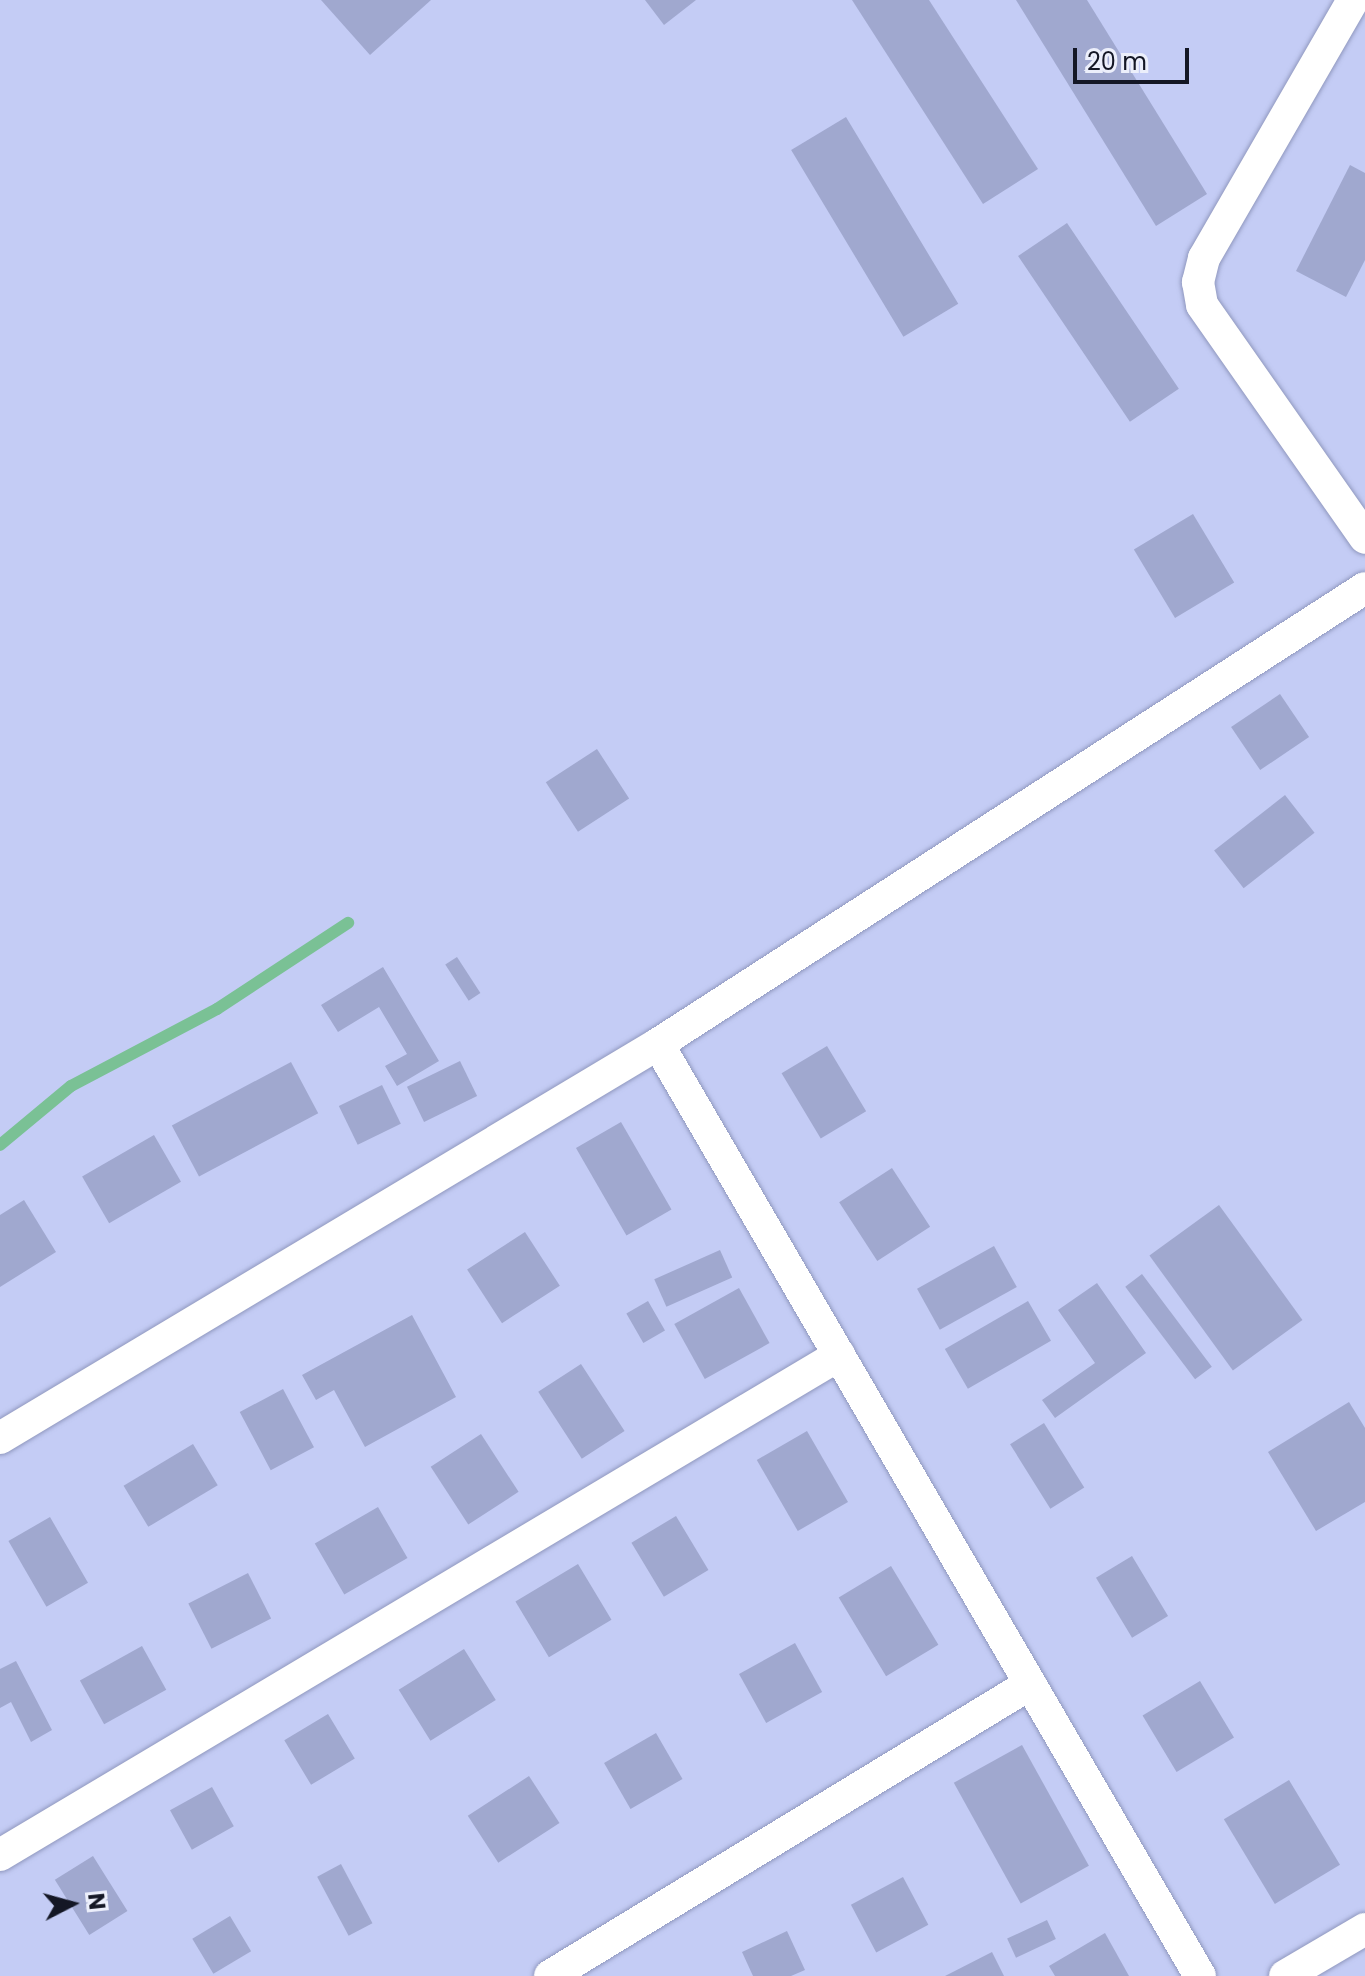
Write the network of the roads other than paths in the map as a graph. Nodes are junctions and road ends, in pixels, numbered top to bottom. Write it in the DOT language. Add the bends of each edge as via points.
graph roads {
  1 [pos="1353,0"];
  2 [pos="1365,538"];
  3 [pos="1365,588"];
  4 [pos="658,1044"];
  5 [pos="839,1355"];
  6 [pos="0,1438"];
  7 [pos="1030,1684"];
  8 [pos="0,1855"];
  9 [pos="1365,1929"];
  10 [pos="550,1976"];
  11 [pos="1200,1976"];
  12 [pos="1285,1976"];
  1 -- 2 [label="street" via="1204,258 1198,282 1202,305"];
  3 -- 4 [label="street"];
  4 -- 5 [label="street"];
  4 -- 6 [label="street"];
  5 -- 7 [label="street"];
  5 -- 8 [label="street"];
  7 -- 10 [label="street"];
  7 -- 11 [label="street"];
  9 -- 12 [label="street"];
}
